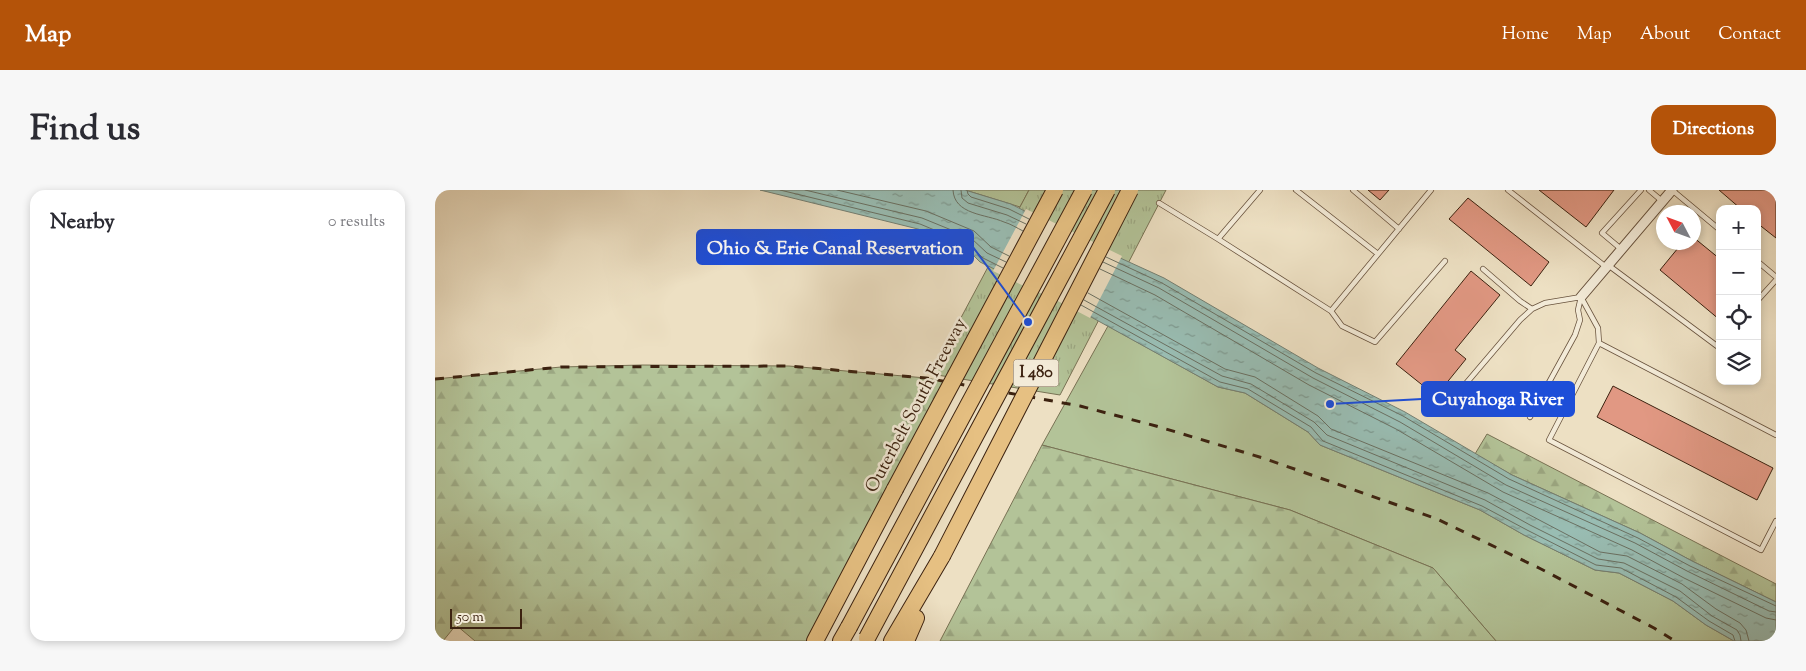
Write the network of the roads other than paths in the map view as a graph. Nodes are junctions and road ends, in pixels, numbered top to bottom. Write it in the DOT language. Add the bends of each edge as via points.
graph roads {
  1 [pos="1055,190"];
  2 [pos="1083,190"];
  3 [pos="1107,190"];
  4 [pos="1130,190"];
  5 [pos="1260,190"];
  6 [pos="1297,190"];
  7 [pos="1353,190"];
  8 [pos="1431,190"];
  9 [pos="1508,190"];
  10 [pos="1641,190"];
  11 [pos="1649,190"];
  12 [pos="1672,190"];
  13 [pos="1662,201"];
  14 [pos="1159,204"];
  15 [pos="1716,227"];
  16 [pos="1399,229"];
  17 [pos="1219,239"];
  18 [pos="1621,249"];
  19 [pos="1378,254"];
  20 [pos="1445,260"];
  21 [pos="1761,265"];
  22 [pos="1607,266"];
  23 [pos="1483,270"];
  24 [pos="1776,278"];
  25 [pos="1761,296"];
  26 [pos="1581,297"];
  27 [pos="1532,309"];
  28 [pos="1331,311"];
  29 [pos="1599,343"];
  30 [pos="1716,345"];
  31 [pos="1457,394"];
  32 [pos="1530,417"];
  33 [pos="1776,435"];
  34 [pos="1776,521"];
  35 [pos="942,556"];
  36 [pos="845,634"];
  37 [pos="867,639"];
  38 [pos="815,641"];
  39 [pos="892,641"];
  40 [pos="906,641"];
  1 -- 38 [label="highway, Outerbelt South Freeway, bridge"];
  2 -- 36 [label="highway, bridge"];
  3 -- 37 [label="highway, bridge"];
  4 -- 35 [label="highway, I 480, bridge"];
  5 -- 17 [label="lane"];
  6 -- 19 [label="lane"];
  7 -- 16 [label="lane"];
  8 -- 16 [label="lane"];
  9 -- 22 [label="lane"];
  10 -- 18 [label="lane" via="1602,233"];
  11 -- 13 [label="lane"];
  12 -- 13 [label="street"];
  12 -- 15 [label="lane"];
  13 -- 18 [label="street"];
  14 -- 17 [label="lane"];
  16 -- 19 [label="lane"];
  17 -- 28 [label="lane"];
  18 -- 22 [label="street"];
  19 -- 28 [label="lane"];
  20 -- 28 [label="lane" via="1375,342 1342,326"];
  21 -- 24 [label="lane"];
  22 -- 26 [label="street"];
  22 -- 30 [label="lane"];
  23 -- 27 [label="lane"];
  24 -- 25 [label="lane"];
  26 -- 27 [label="lane" via="1545,303"];
  26 -- 29 [label="lane" via="1597,328"];
  26 -- 32 [label="lane" via="1580,320 1575,335"];
  27 -- 31 [label="lane"];
  29 -- 33 [label="lane"];
  29 -- 34 [label="lane" via="1549,440 1761,550"];
  35 -- 39 [label="highway, I 480"];
  35 -- 40 [label="highway"];
}
